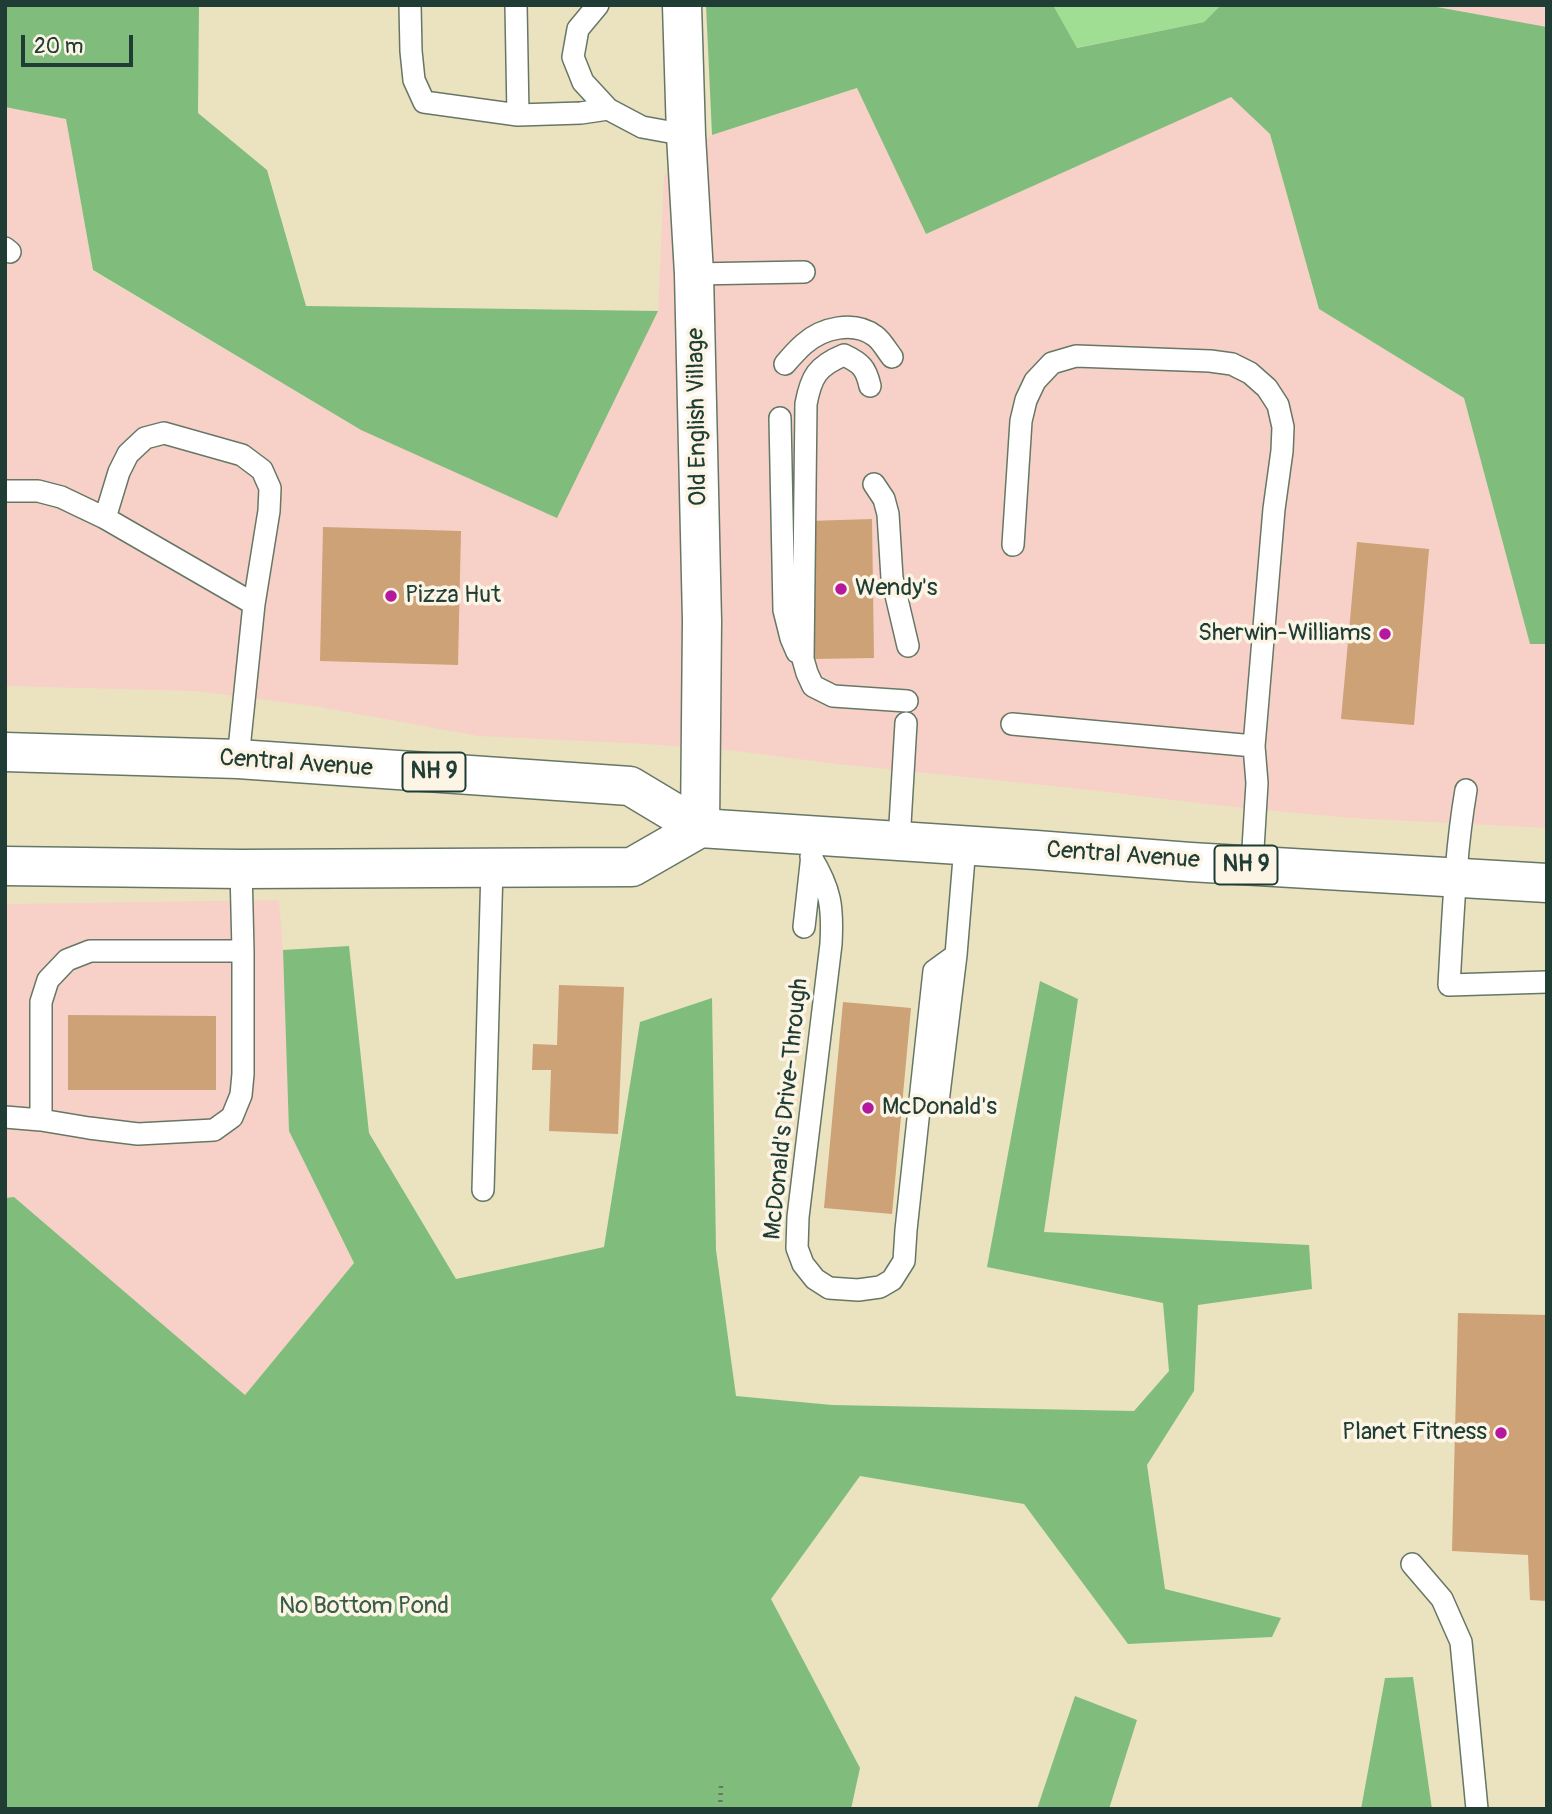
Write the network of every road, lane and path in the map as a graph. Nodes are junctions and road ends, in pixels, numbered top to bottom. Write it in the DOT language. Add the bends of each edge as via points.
graph roads {
  1 [pos="410,5"];
  2 [pos="516,5"];
  3 [pos="598,5"];
  4 [pos="682,5"];
  5 [pos="608,109"];
  6 [pos="518,115"];
  7 [pos="686,135"];
  8 [pos="804,272"];
  9 [pos="694,274"];
  10 [pos="891,357"];
  11 [pos="785,364"];
  12 [pos="870,386"];
  13 [pos="780,418"];
  14 [pos="874,484"];
  15 [pos="5,491"];
  16 [pos="105,518"];
  17 [pos="1013,545"];
  18 [pos="254,604"];
  19 [pos="908,646"];
  20 [pos="807,673"];
  21 [pos="1012,723"];
  22 [pos="1254,746"];
  23 [pos="5,752"];
  24 [pos="238,759"];
  25 [pos="1466,790"];
  26 [pos="700,828"];
  27 [pos="899,841"];
  28 [pos="965,845"];
  29 [pos="813,846"];
  30 [pos="1252,865"];
  31 [pos="5,866"];
  32 [pos="492,868"];
  33 [pos="241,869"];
  34 [pos="1455,877"];
  35 [pos="1547,883"];
  36 [pos="804,927"];
  37 [pos="243,951"];
  38 [pos="956,955"];
  39 [pos="1547,982"];
  40 [pos="938,1102"];
  41 [pos="5,1117"];
  42 [pos="41,1120"];
  43 [pos="483,1190"];
  44 [pos="1412,1564"];
  45 [pos="721,1786"];
  46 [pos="720,1809"];
  47 [pos="1477,1809"];
  1 -- 6 [label="lane" via="414,80 424,102"];
  2 -- 6 [label="lane"];
  3 -- 5 [label="lane" via="578,29 573,57 583,82"];
  4 -- 7 [label="main road, Old English Village"];
  5 -- 6 [label="lane"];
  5 -- 7 [label="lane" via="642,127"];
  7 -- 9 [label="main road, Old English Village"];
  8 -- 9 [label="lane"];
  9 -- 26 [label="main road, Old English Village" via="702,621"];
  10 -- 11 [label="lane" via="876,336 846,326 805,342"];
  12 -- 20 [label="lane" via="858,361 844,355 829,361 809,387 803,618"];
  13 -- 20 [label="lane" via="784,610"];
  14 -- 19 [label="lane" via="888,514 892,578"];
  15 -- 16 [label="lane" via="38,491 61,497"];
  16 -- 18 [label="lane"];
  16 -- 18 [label="lane" via="128,454 145,438 164,433 242,455 262,470 270,488"];
  17 -- 22 [label="lane" via="1021,421 1035,381 1052,363 1076,356 1209,362 1232,365 1267,387 1278,405 1283,427"];
  18 -- 24 [label="lane"];
  20 -- 27 [label="lane" via="813,686 833,696 906,712"];
  21 -- 22 [label="lane"];
  22 -- 30 [label="lane" via="1257,783"];
  23 -- 24 [label="main road, Central Avenue / NH 9"];
  24 -- 26 [label="main road, Central Avenue / NH 9" via="630,786"];
  25 -- 34 [label="lane"];
  26 -- 29 [label="main road, Central Avenue / NH 9"];
  26 -- 32 [label="main road" via="632,867"];
  27 -- 28 [label="main road, Central Avenue / NH 9"];
  27 -- 29 [label="main road, Central Avenue / NH 9"];
  28 -- 30 [label="main road, Central Avenue / NH 9"];
  28 -- 38 [label="lane"];
  29 -- 36 [label="lane"];
  29 -- 38 [label="lane, McDonald's Drive-Through" via="832,912 831,944 797,1248 803,1264 829,1288 880,1287 904,1261 934,971"];
  30 -- 34 [label="main road, Central Avenue / NH 9"];
  31 -- 33 [label="main road"];
  32 -- 33 [label="main road"];
  32 -- 43 [label="lane"];
  33 -- 37 [label="lane"];
  34 -- 35 [label="main road, Central Avenue / NH 9"];
  34 -- 39 [label="lane" via="1449,985"];
  37 -- 42 [label="lane" via="90,951 66,960 48,980 41,1002"];
  37 -- 42 [label="lane" via="243,1074 232,1117 214,1129 138,1133"];
  38 -- 40 [label="lane"];
  41 -- 42 [label="lane"];
  44 -- 47 [label="lane" via="1441,1599 1461,1642"];
  45 -- 46 [label="path"];
}
